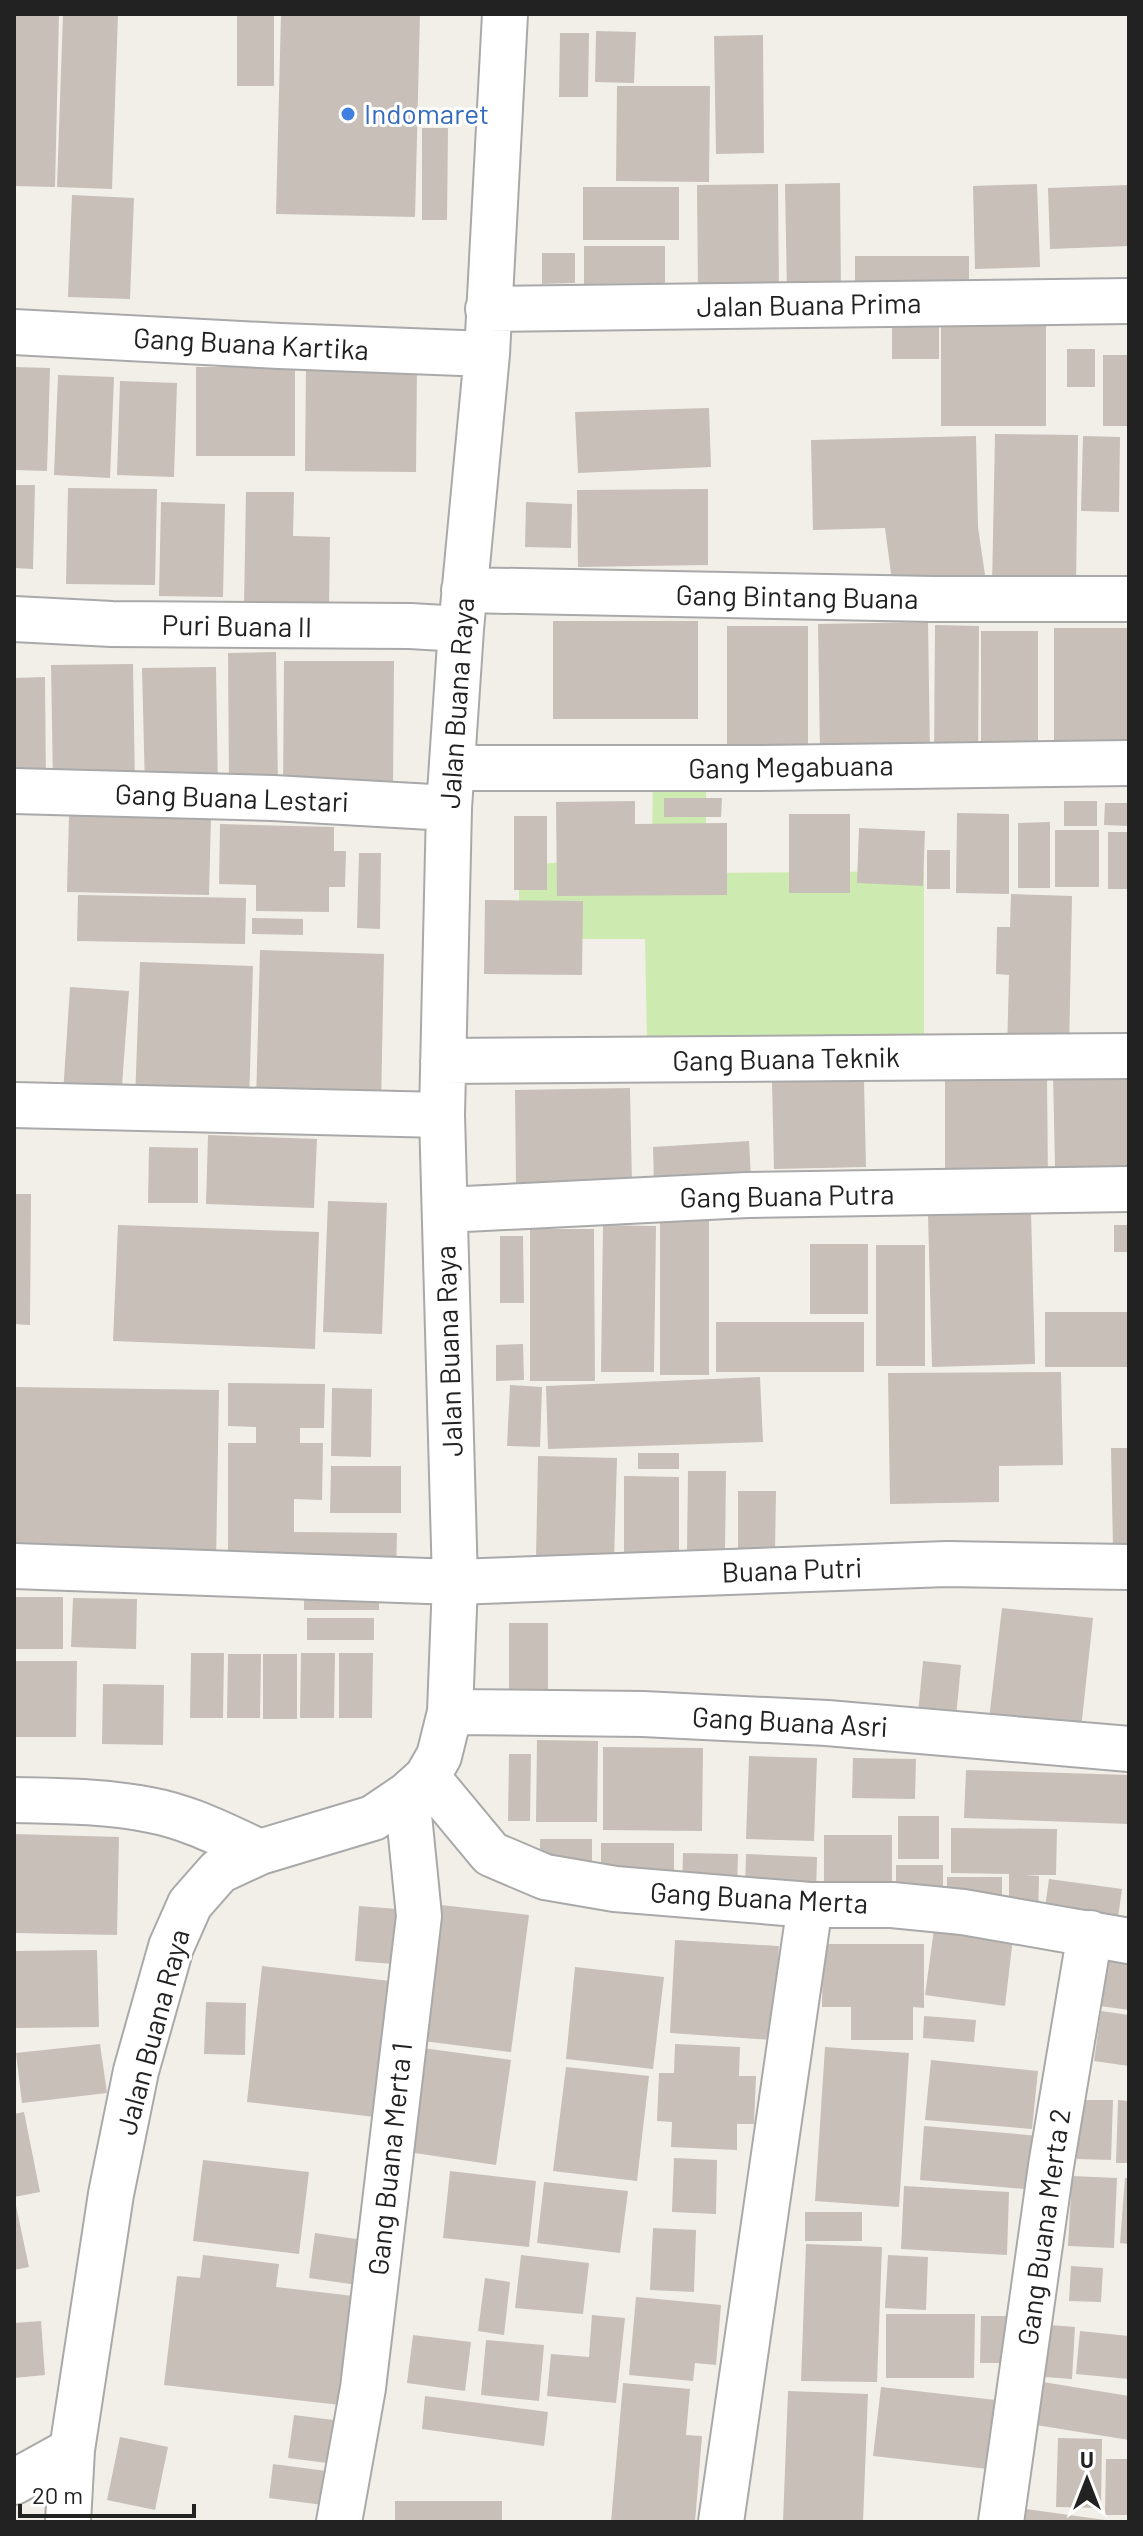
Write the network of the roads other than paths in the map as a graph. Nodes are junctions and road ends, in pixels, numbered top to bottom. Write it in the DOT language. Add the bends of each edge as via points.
graph roads {
  1 [pos="505,14"];
  2 [pos="1129,301"];
  3 [pos="488,309"];
  4 [pos="14,332"];
  5 [pos="487,354"];
  6 [pos="1129,599"];
  7 [pos="462,610"];
  8 [pos="14,619"];
  9 [pos="1129,763"];
  10 [pos="451,788"];
  11 [pos="14,791"];
  12 [pos="1129,1056"];
  13 [pos="443,1061"];
  14 [pos="14,1105"];
  15 [pos="442,1115"];
  16 [pos="1129,1189"];
  17 [pos="445,1210"];
  18 [pos="14,1566"];
  19 [pos="1129,1567"];
  20 [pos="455,1582"];
  21 [pos="450,1712"];
  22 [pos="1129,1749"];
  23 [pos="417,1786"];
  24 [pos="14,1800"];
  25 [pos="260,1852"];
  26 [pos="810,1905"];
  27 [pos="1109,1937"];
  28 [pos="72,2450"];
  29 [pos="14,2482"];
  30 [pos="68,2522"];
  31 [pos="339,2522"];
  32 [pos="721,2522"];
  33 [pos="1001,2522"];
  1 -- 3 [label="street, Jalan Buana Raya"];
  2 -- 3 [label="street, Jalan Buana Prima"];
  3 -- 5 [label="street, Jalan Buana Raya"];
  4 -- 5 [label="street, Gang Buana Kartika"];
  5 -- 7 [label="street, Jalan Buana Raya"];
  6 -- 7 [label="street, Gang Bintang Buana"];
  7 -- 8 [label="street, Puri Buana II" via="410,626"];
  7 -- 10 [label="street, Jalan Buana Raya"];
  9 -- 10 [label="street, Gang Megabuana" via="760,768"];
  10 -- 11 [label="street, Gang Buana Lestari" via="273,798"];
  10 -- 13 [label="street, Jalan Buana Raya"];
  12 -- 13 [label="street, Gang Buana Teknik"];
  13 -- 15 [label="street, Jalan Buana Raya"];
  14 -- 15 [label="street"];
  15 -- 17 [label="street, Jalan Buana Raya"];
  16 -- 17 [label="street, Gang Buana Putra" via="747,1195"];
  17 -- 20 [label="street, Jalan Buana Raya"];
  18 -- 20 [label="street, Buana Putri"];
  19 -- 20 [label="street, Buana Putri" via="947,1564"];
  20 -- 21 [label="street, Jalan Buana Raya"];
  21 -- 22 [label="street, Gang Buana Asri" via="827,1723"];
  21 -- 23 [label="street, Jalan Buana Raya" via="439,1756"];
  23 -- 25 [label="street, Jalan Buana Raya" via="373,1818"];
  23 -- 26 [label="street, Gang Buana Merta" via="491,1854 545,1877 615,1889"];
  23 -- 31 [label="street, Gang Buana Merta 1" via="419,1916 363,2388"];
  24 -- 25 [label="street" via="90,1801 152,1810"];
  25 -- 28 [label="street, Jalan Buana Raya" via="219,1871 190,1904 171,1947 136,2071 114,2179"];
  26 -- 27 [label="street, Gang Buana Merta" via="948,1910"];
  26 -- 32 [label="street"];
  27 -- 33 [label="street, Gang Buana Merta 2" via="1051,2166"];
  28 -- 29 [label="street"];
  28 -- 30 [label="street, Jalan Buana Raya"];
}
